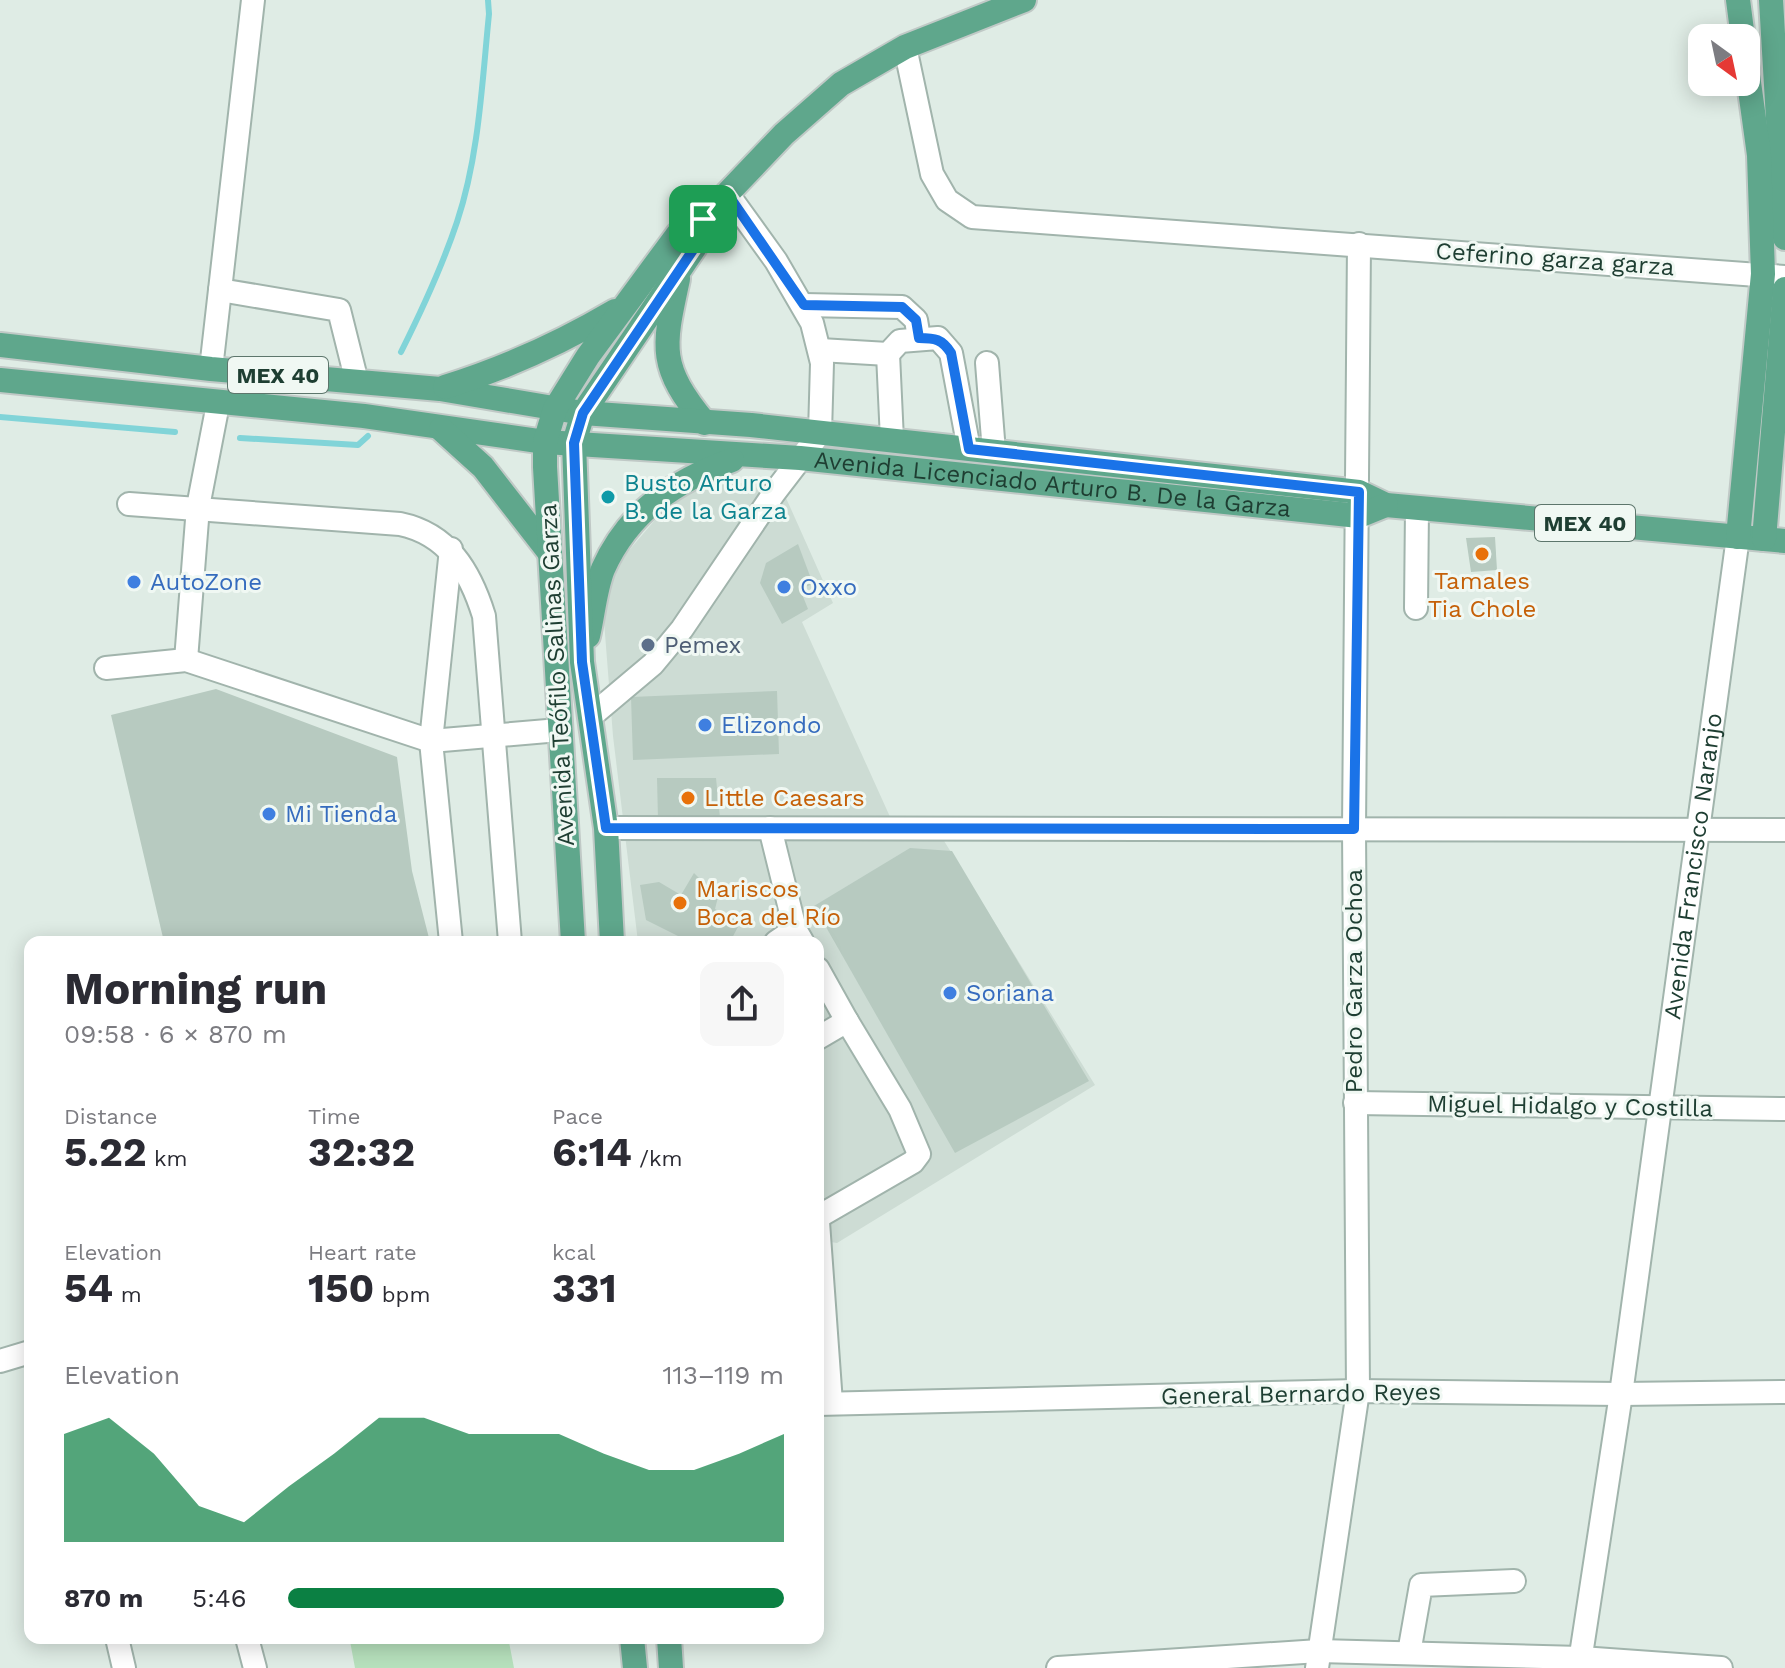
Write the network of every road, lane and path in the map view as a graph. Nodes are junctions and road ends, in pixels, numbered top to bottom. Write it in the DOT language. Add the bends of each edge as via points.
graph roads {
  1 [pos="253,0"];
  2 [pos="1024,0"];
  3 [pos="1738,0"];
  4 [pos="1771,0"];
  5 [pos="1741,24"];
  6 [pos="1785,36"];
  7 [pos="905,47"];
  8 [pos="1775,65"];
  9 [pos="1751,96"];
  10 [pos="727,193"];
  11 [pos="703,219"];
  12 [pos="1785,238"];
  13 [pos="1359,244"];
  14 [pos="680,269"];
  15 [pos="1774,276"];
  16 [pos="1785,289"];
  17 [pos="220,290"];
  18 [pos="804,305"];
  19 [pos="624,306"];
  20 [pos="919,338"];
  21 [pos="0,345"];
  22 [pos="1782,348"];
  23 [pos="820,350"];
  24 [pos="888,354"];
  25 [pos="174,363"];
  26 [pos="987,363"];
  27 [pos="211,369"];
  28 [pos="286,376"];
  29 [pos="0,380"];
  30 [pos="357,382"];
  31 [pos="440,389"];
  32 [pos="218,404"];
  33 [pos="555,409"];
  34 [pos="583,413"];
  35 [pos="705,423"];
  36 [pos="441,429"];
  37 [pos="820,433"];
  38 [pos="892,440"];
  39 [pos="545,442"];
  40 [pos="574,443"];
  41 [pos="969,449"];
  42 [pos="994,452"];
  43 [pos="744,455"];
  44 [pos="800,458"];
  45 [pos="129,504"];
  46 [pos="1359,504"];
  47 [pos="198,507"];
  48 [pos="1417,508"];
  49 [pos="1738,537"];
  50 [pos="1774,540"];
  51 [pos="451,549"];
  52 [pos="549,552"];
  53 [pos="1416,608"];
  54 [pos="186,660"];
  55 [pos="582,662"];
  56 [pos="106,668"];
  57 [pos="590,717"];
  58 [pos="559,730"];
  59 [pos="494,736"];
  60 [pos="431,741"];
  61 [pos="606,828"];
  62 [pos="770,828"];
  63 [pos="1354,829"];
  64 [pos="1699,830"];
  65 [pos="1785,830"];
  66 [pos="610,910"];
  67 [pos="571,912"];
  68 [pos="450,936"];
  69 [pos="510,936"];
  70 [pos="573,936"];
  71 [pos="617,936"];
  72 [pos="791,936"];
  73 [pos="824,980"];
  74 [pos="847,1021"];
  75 [pos="824,1034"];
  76 [pos="1355,1103"];
  77 [pos="1659,1109"];
  78 [pos="1785,1109"];
  79 [pos="824,1215"];
  80 [pos="24,1354"];
  81 [pos="0,1361"];
  82 [pos="824,1378"];
  83 [pos="1358,1391"];
  84 [pos="1785,1392"];
  85 [pos="1621,1394"];
  86 [pos="825,1404"];
  87 [pos="1514,1581"];
  88 [pos="118,1644"];
  89 [pos="249,1644"];
  90 [pos="669,1644"];
  91 [pos="1409,1653"];
  92 [pos="1318,1659"];
  93 [pos="1580,1663"];
  94 [pos="124,1668"];
  95 [pos="255,1668"];
  96 [pos="671,1668"];
  97 [pos="1058,1668"];
  98 [pos="1721,1668"];
  1 -- 17 [label="street"];
  2 -- 7 [label="main road"];
  3 -- 5 [label="main road"];
  4 -- 8 [label="main road"];
  6 -- 8 [label="main road"];
  7 -- 10 [label="main road" via="841,84"];
  7 -- 13 [label="street, Ceferino garza garza" via="932,174 947,200 972,217"];
  8 -- 12 [label="main road"];
  9 -- 15 [label="main road, Avenida Francisco Naranjo"];
  10 -- 11 [label="main road"];
  10 -- 18 [label="street"];
  11 -- 14 [label="main road" via="695,247"];
  11 -- 19 [label="main road, Avenida Teófilo Salinas Garza" via="678,234"];
  13 -- 15 [label="street, Ceferino garza garza"];
  13 -- 46 [label="street, Pedro Garza Ochoa"];
  14 -- 34 [label="main road, Avenida Teófilo Salinas Garza"];
  14 -- 35 [label="main road" via="668,325 669,370"];
  15 -- 49 [label="main road, Avenida Francisco Naranjo"];
  16 -- 22 [label="main road"];
  17 -- 27 [label="street"];
  17 -- 30 [label="street" via="339,310"];
  18 -- 20 [label="street" via="902,307 916,320"];
  18 -- 23 [label="street"];
  19 -- 31 [label="main road" via="556,346"];
  19 -- 33 [label="main road, Avenida Teófilo Salinas Garza"];
  20 -- 24 [label="street" via="900,341"];
  20 -- 41 [label="street" via="938,338 951,353"];
  21 -- 25 [label="main road, Avenida Licenciado Arturo B. De la Garza / MEX 40"];
  22 -- 50 [label="main road"];
  23 -- 24 [label="street"];
  23 -- 37 [label="street"];
  24 -- 38 [label="street"];
  25 -- 27 [label="main road, Avenida Licenciado Arturo B. De la Garza / MEX 40"];
  25 -- 32 [label="main road"];
  26 -- 42 [label="street"];
  27 -- 28 [label="main road, Avenida Licenciado Arturo B. De la Garza / MEX 40"];
  28 -- 30 [label="main road, Avenida Licenciado Arturo B. De la Garza / MEX 40"];
  28 -- 32 [label="main road"];
  29 -- 32 [label="main road, Avenida Licenciado Arturo B. De la Garza / MEX 40"];
  30 -- 31 [label="main road, Avenida Licenciado Arturo B. De la Garza / MEX 40"];
  31 -- 33 [label="main road, Avenida Licenciado Arturo B. De la Garza / MEX 40"];
  32 -- 36 [label="main road, Avenida Licenciado Arturo B. De la Garza / MEX 40" via="364,416"];
  32 -- 47 [label="street"];
  33 -- 34 [label="main road, Avenida Licenciado Arturo B. De la Garza / MEX 40"];
  33 -- 39 [label="main road, Avenida Teófilo Salinas Garza"];
  34 -- 35 [label="main road, Avenida Licenciado Arturo B. De la Garza / MEX 40"];
  34 -- 40 [label="main road, Avenida Teófilo Salinas Garza"];
  35 -- 37 [label="main road, Avenida Licenciado Arturo B. De la Garza / MEX 40"];
  36 -- 39 [label="main road, Avenida Licenciado Arturo B. De la Garza / MEX 40"];
  36 -- 52 [label="main road" via="483,467"];
  37 -- 38 [label="main road, Avenida Licenciado Arturo B. De la Garza / MEX 40"];
  37 -- 44 [label="street"];
  38 -- 41 [label="main road, Avenida Licenciado Arturo B. De la Garza / MEX 40"];
  39 -- 40 [label="main road, Avenida Licenciado Arturo B. De la Garza / MEX 40"];
  39 -- 52 [label="main road, Avenida Teófilo Salinas Garza"];
  40 -- 43 [label="main road, Avenida Licenciado Arturo B. De la Garza / MEX 40"];
  40 -- 55 [label="main road, Avenida Teófilo Salinas Garza"];
  41 -- 42 [label="main road, Avenida Licenciado Arturo B. De la Garza / MEX 40"];
  42 -- 46 [label="main road, Avenida Licenciado Arturo B. De la Garza / MEX 40"];
  43 -- 44 [label="main road, Avenida Licenciado Arturo B. De la Garza / MEX 40"];
  43 -- 55 [label="main road" via="688,476 656,498 625,533 603,571"];
  44 -- 46 [label="main road, Avenida Licenciado Arturo B. De la Garza / MEX 40"];
  44 -- 57 [label="street" via="682,629 653,664"];
  45 -- 47 [label="street"];
  46 -- 48 [label="main road, Avenida Licenciado Arturo B. De la Garza / MEX 40"];
  46 -- 63 [label="street, Pedro Garza Ochoa"];
  47 -- 51 [label="street" via="400,524 422,529"];
  47 -- 54 [label="street"];
  48 -- 49 [label="main road, Avenida Licenciado Arturo B. De la Garza / MEX 40"];
  48 -- 53 [label="street"];
  49 -- 50 [label="main road, Avenida Licenciado Arturo B. De la Garza / MEX 40"];
  49 -- 64 [label="street, Avenida Francisco Naranjo"];
  51 -- 59 [label="street" via="484,616"];
  51 -- 60 [label="street"];
  52 -- 58 [label="main road, Avenida Teófilo Salinas Garza"];
  54 -- 56 [label="street"];
  54 -- 60 [label="street"];
  55 -- 57 [label="main road, Avenida Teófilo Salinas Garza"];
  57 -- 61 [label="main road, Avenida Teófilo Salinas Garza"];
  58 -- 59 [label="street"];
  58 -- 67 [label="main road, Avenida Teófilo Salinas Garza"];
  59 -- 60 [label="street"];
  59 -- 69 [label="street"];
  60 -- 68 [label="street"];
  61 -- 62 [label="street"];
  61 -- 66 [label="main road, Avenida Teófilo Salinas Garza"];
  62 -- 63 [label="street"];
  62 -- 72 [label="street"];
  63 -- 64 [label="street"];
  63 -- 76 [label="street, Pedro Garza Ochoa"];
  64 -- 65 [label="street"];
  64 -- 77 [label="street, Avenida Francisco Naranjo"];
  66 -- 67 [label="main road"];
  66 -- 71 [label="main road, Avenida Teófilo Salinas Garza"];
  67 -- 70 [label="main road, Avenida Teófilo Salinas Garza"];
  73 -- 74 [label="street"];
  74 -- 75 [label="street"];
  74 -- 79 [label="street" via="900,1109 919,1154"];
  76 -- 77 [label="street, Miguel Hidalgo y Costilla"];
  76 -- 83 [label="street, Pedro Garza Ochoa"];
  77 -- 78 [label="street, Miguel Hidalgo y Costilla"];
  77 -- 85 [label="street, Avenida Francisco Naranjo"];
  80 -- 81 [label="street"];
  82 -- 86 [label="street"];
  83 -- 85 [label="street, General Bernardo Reyes"];
  83 -- 86 [label="street, General Bernardo Reyes"];
  83 -- 92 [label="street, Pedro Garza Ochoa"];
  84 -- 85 [label="street, General Bernardo Reyes"];
  85 -- 93 [label="street, Avenida Francisco Naranjo"];
  87 -- 91 [label="street" via="1421,1585"];
  88 -- 94 [label="street"];
  89 -- 95 [label="street"];
  90 -- 96 [label="main road"];
  91 -- 92 [label="street"];
  91 -- 93 [label="street"];
  92 -- 97 [label="street"];
  93 -- 98 [label="street"];
}
